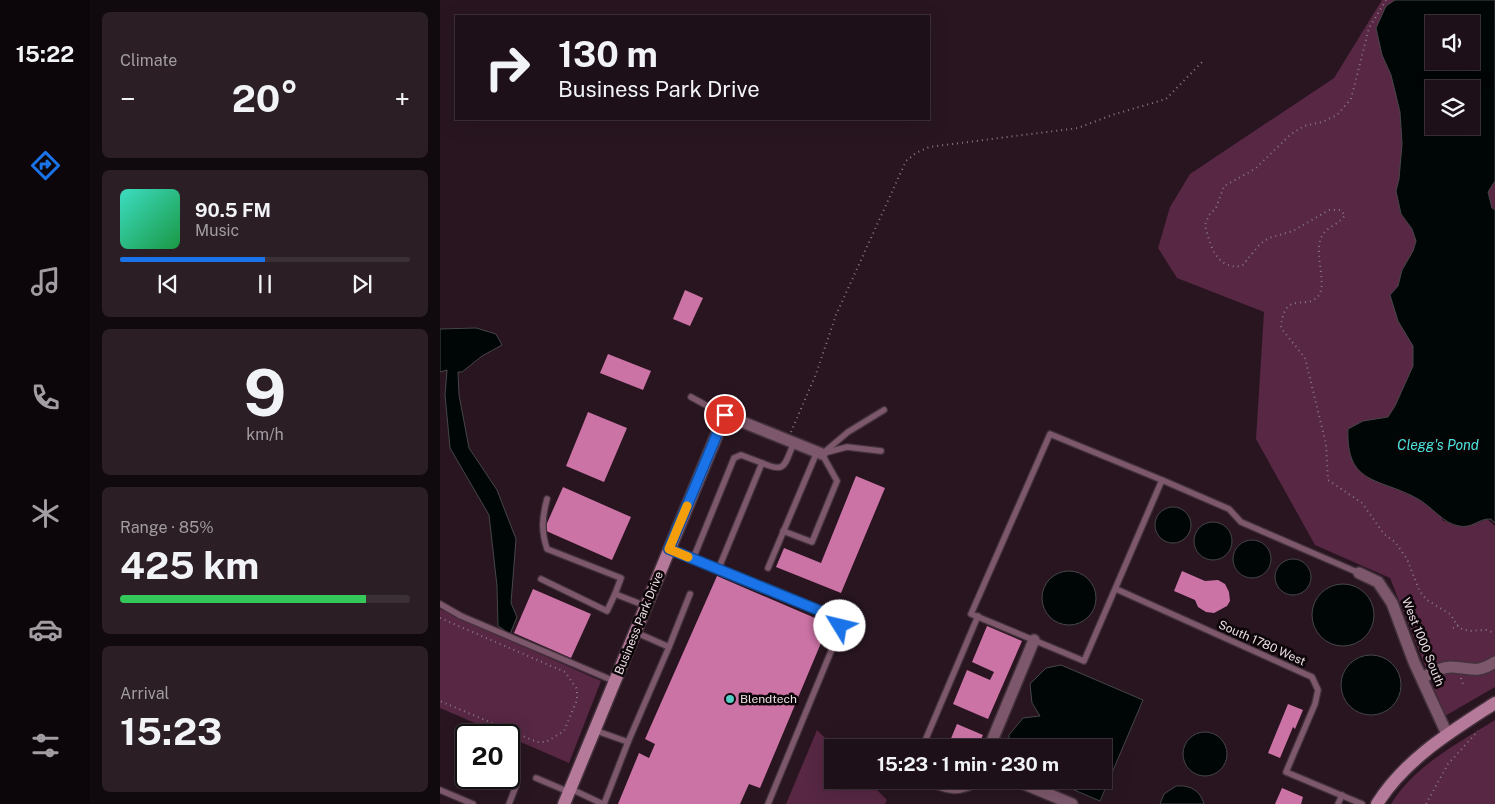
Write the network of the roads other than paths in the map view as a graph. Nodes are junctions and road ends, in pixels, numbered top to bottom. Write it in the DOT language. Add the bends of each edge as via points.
graph roads {
  1 [pos="691,397"];
  2 [pos="884,410"];
  3 [pos="725,415"];
  4 [pos="791,441"];
  5 [pos="881,451"];
  6 [pos="819,453"];
  7 [pos="762,463"];
  8 [pos="1162,480"];
  9 [pos="547,499"];
  10 [pos="784,531"];
  11 [pos="669,549"];
  12 [pos="693,559"];
  13 [pos="768,568"];
  14 [pos="718,570"];
  15 [pos="1359,573"];
  16 [pos="541,580"];
  17 [pos="1116,589"];
  18 [pos="615,594"];
  19 [pos="690,594"];
  20 [pos="440,604"];
  21 [pos="646,606"];
  22 [pos="978,616"];
  23 [pos="635,632"];
  24 [pos="1034,640"];
  25 [pos="669,647"];
  26 [pos="1495,662"];
  27 [pos="1422,678"];
  28 [pos="614,682"];
  29 [pos="1495,703"];
  30 [pos="594,730"];
  31 [pos="1447,734"];
  32 [pos="926,739"];
  33 [pos="993,739"];
  34 [pos="628,742"];
  35 [pos="536,778"];
  36 [pos="515,789"];
  37 [pos="942,789"];
  38 [pos="966,789"];
  39 [pos="1036,789"];
  40 [pos="440,790"];
  41 [pos="568,795"];
  42 [pos="1342,795"];
  43 [pos="473,804"];
  44 [pos="508,804"];
  45 [pos="604,804"];
  46 [pos="768,804"];
  47 [pos="1072,804"];
  48 [pos="1338,804"];
  49 [pos="1362,804"];
  50 [pos="1377,804"];
  1 -- 3 [label="lane"];
  2 -- 6 [label="lane"];
  3 -- 4 [label="street"];
  3 -- 11 [label="street, Business Park Drive"];
  4 -- 6 [label="street"];
  4 -- 7 [label="lane" via="784,465 776,469"];
  5 -- 6 [label="lane" via="847,447"];
  6 -- 10 [label="lane"];
  6 -- 10 [label="lane" via="837,481 812,542"];
  7 -- 12 [label="lane" via="741,454 734,458"];
  7 -- 14 [label="lane"];
  8 -- 15 [label="lane" via="1229,509 1241,522"];
  8 -- 17 [label="lane"];
  8 -- 22 [label="lane" via="1050,434 971,614"];
  9 -- 18 [label="lane" via="542,535 548,549 621,578"];
  10 -- 13 [label="lane"];
  11 -- 12 [label="lane"];
  11 -- 21 [label="street, Business Park Drive"];
  12 -- 14 [label="lane"];
  14 -- 46 [label="lane" via="835,617 840,626"];
  15 -- 27 [label="street, West 1000 South" via="1378,582 1392,603"];
  16 -- 18 [label="lane" via="607,611"];
  17 -- 24 [label="lane" via="1084,661"];
  17 -- 42 [label="lane, South 1780 West" via="1312,677 1318,690 1315,704 1286,772"];
  18 -- 21 [label="lane"];
  19 -- 25 [label="lane"];
  20 -- 28 [label="lane" via="460,616"];
  21 -- 23 [label="street, Business Park Drive"];
  22 -- 24 [label="lane"];
  22 -- 32 [label="lane"];
  23 -- 25 [label="lane"];
  23 -- 28 [label="street, Business Park Drive"];
  24 -- 33 [label="street"];
  25 -- 34 [label="lane"];
  26 -- 27 [label="street" via="1484,669 1471,671 1452,667"];
  27 -- 31 [label="street, West 1000 South"];
  28 -- 30 [label="street, Business Park Drive"];
  29 -- 31 [label="street"];
  30 -- 34 [label="lane"];
  30 -- 41 [label="street, Business Park Drive"];
  31 -- 50 [label="street" via="1407,767"];
  34 -- 45 [label="lane"];
  35 -- 41 [label="lane"];
  36 -- 44 [label="lane"];
  37 -- 38 [label="lane" via="949,792"];
  39 -- 47 [label="street"];
  40 -- 43 [label="lane"];
  41 -- 45 [label="lane"];
  42 -- 48 [label="lane"];
  42 -- 49 [label="lane, South 1780 West"];
}
